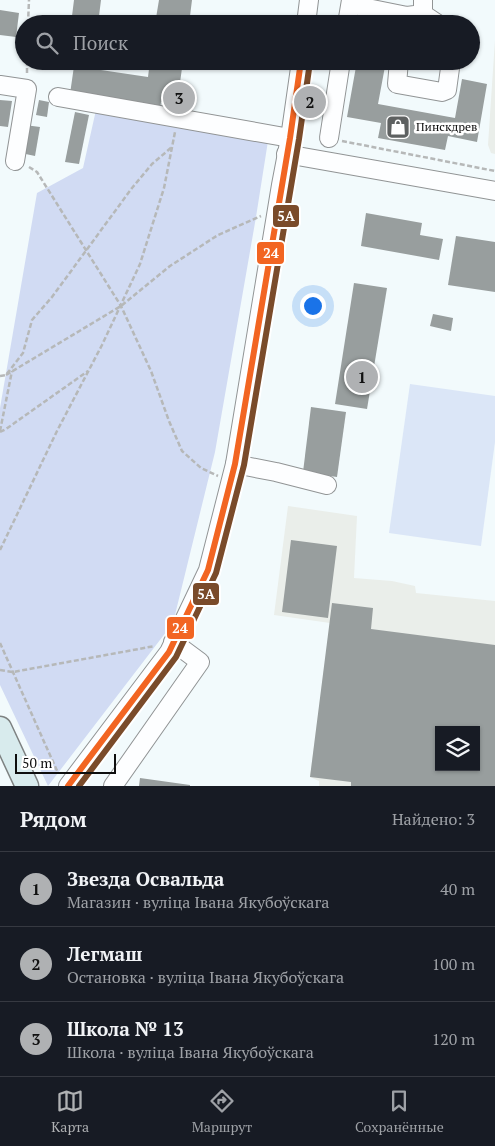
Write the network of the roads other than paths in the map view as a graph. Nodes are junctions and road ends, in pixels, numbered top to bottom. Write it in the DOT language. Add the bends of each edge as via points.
graph roads {
  1 [pos="309,0"];
  2 [pos="351,0"];
  3 [pos="356,0"];
  4 [pos="414,13"];
  5 [pos="307,15"];
  6 [pos="348,15"];
  7 [pos="299,70"];
  8 [pos="340,70"];
  9 [pos="398,70"];
  10 [pos="450,70"];
  11 [pos="0,85"];
  12 [pos="58,97"];
  13 [pos="329,138"];
  14 [pos="288,146"];
  15 [pos="15,161"];
  16 [pos="495,191"];
  17 [pos="233,471"];
  18 [pos="327,485"];
  19 [pos="173,642"];
  20 [pos="0,728"];
  21 [pos="63,779"];
  22 [pos="28,786"];
  23 [pos="112,786"];
  1 -- 5 [label="street"];
  2 -- 6 [label="street"];
  3 -- 4 [label="street" via="362,8"];
  7 -- 14 [label="street"];
  8 -- 13 [label="street"];
  9 -- 10 [label="street" via="397,84 442,92 447,90"];
  11 -- 15 [label="street" via="27,89"];
  12 -- 14 [label="street" via="178,119"];
  14 -- 16 [label="street"];
  14 -- 17 [label="street"];
  17 -- 18 [label="street" via="276,472"];
  17 -- 19 [label="street" via="208,570"];
  19 -- 21 [label="street" via="169,652"];
  19 -- 23 [label="street" via="200,662"];
  20 -- 22 [label="main road"];
}
